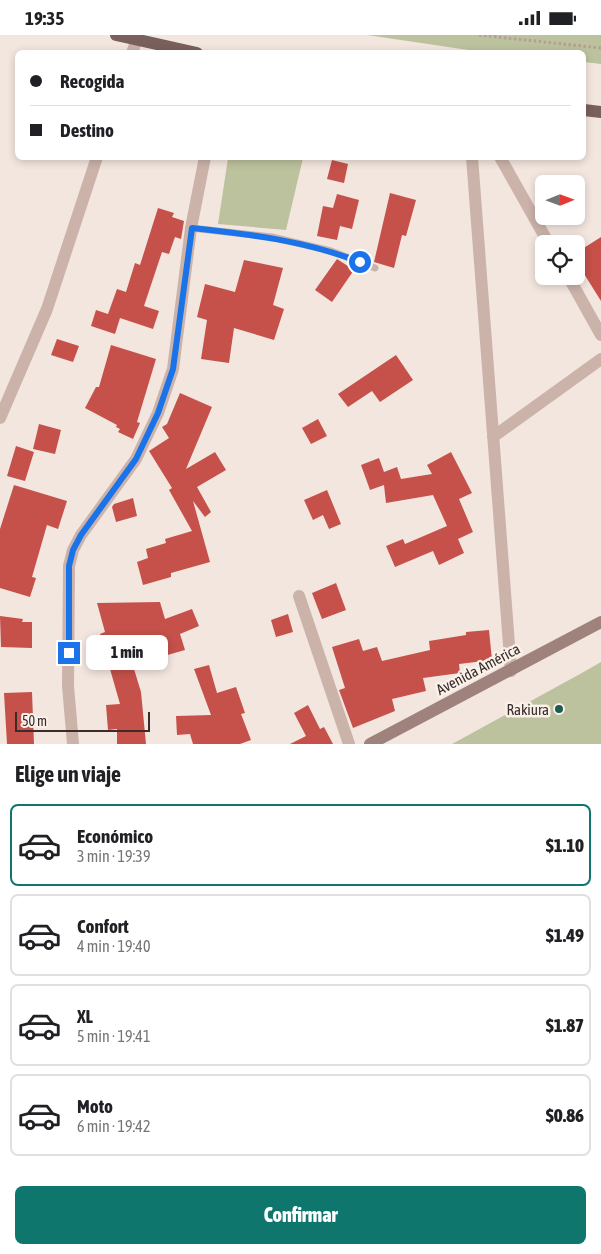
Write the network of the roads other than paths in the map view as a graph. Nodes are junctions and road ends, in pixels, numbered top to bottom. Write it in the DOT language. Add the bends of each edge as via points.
graph roads {
  1 [pos="116,35"];
  2 [pos="136,39"];
  3 [pos="133,50"];
  4 [pos="184,50"];
  5 [pos="586,110"];
  6 [pos="601,112"];
  7 [pos="96,160"];
  8 [pos="204,160"];
  9 [pos="472,160"];
  10 [pos="502,160"];
  11 [pos="192,228"];
  12 [pos="544,235"];
  13 [pos="375,268"];
  14 [pos="573,285"];
  15 [pos="601,335"];
  16 [pos="601,359"];
  17 [pos="0,418"];
  18 [pos="492,437"];
  19 [pos="299,596"];
  20 [pos="601,622"];
  21 [pos="511,671"];
  22 [pos="73,744"];
  23 [pos="349,744"];
  24 [pos="370,744"];
  1 -- 2 [label="main road"];
  2 -- 3 [label="street"];
  2 -- 4 [label="main road"];
  5 -- 6 [label="main road"];
  7 -- 17 [label="street" via="47,309"];
  8 -- 11 [label="street"];
  9 -- 18 [label="street"];
  10 -- 12 [label="street"];
  11 -- 13 [label="lane" via="272,237 331,251"];
  11 -- 22 [label="street" via="173,369 158,413 136,459 81,535 69,566 68,686"];
  14 -- 15 [label="street"];
  16 -- 18 [label="street"];
  18 -- 21 [label="street"];
  19 -- 23 [label="street"];
  20 -- 21 [label="main road, Avenida América"];
  21 -- 24 [label="main road, Avenida América"];
}
